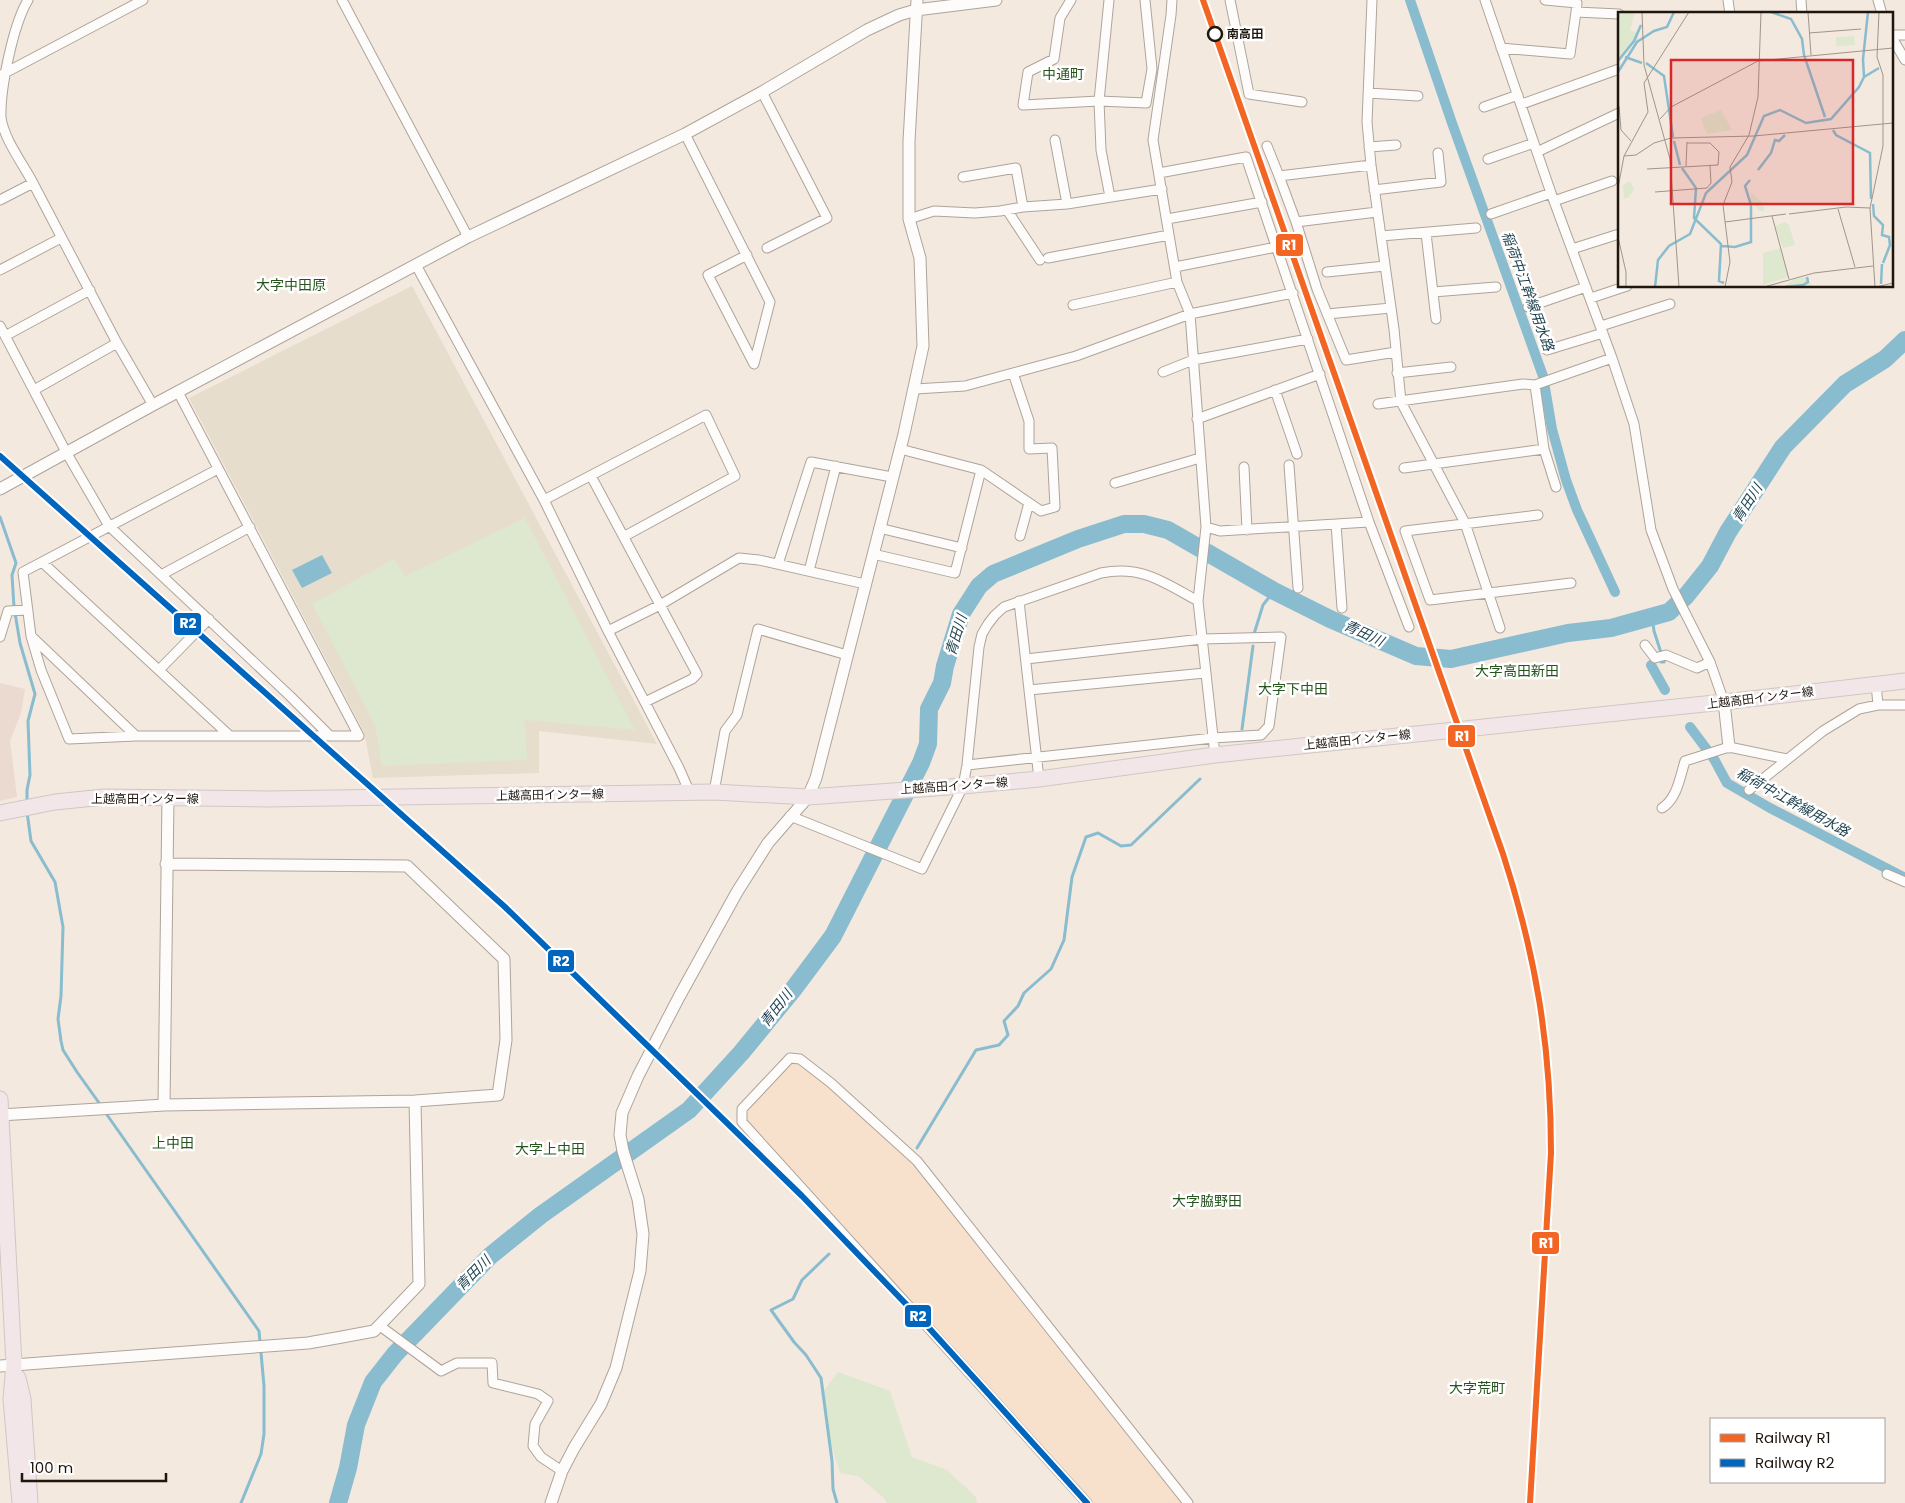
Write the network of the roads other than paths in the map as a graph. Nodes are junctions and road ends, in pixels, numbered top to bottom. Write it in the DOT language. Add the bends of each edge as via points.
graph roads {
  1 [pos="28,0"];
  2 [pos="143,0"];
  3 [pos="342,0"];
  4 [pos="996,0"];
  5 [pos="1071,0"];
  6 [pos="1110,0"];
  7 [pos="1145,0"];
  8 [pos="1172,0"];
  9 [pos="1230,0"];
  10 [pos="1372,0"];
  11 [pos="1485,0"];
  12 [pos="1545,0"];
  13 [pos="1878,0"];
  14 [pos="917,5"];
  15 [pos="1576,12"];
  16 [pos="1881,12"];
  17 [pos="1618,14"];
  18 [pos="1892,35"];
  19 [pos="1905,35"];
  20 [pos="1892,37"];
  21 [pos="1501,48"];
  22 [pos="1905,60"];
  23 [pos="1618,69"];
  24 [pos="3,74"];
  25 [pos="762,92"];
  26 [pos="1368,92"];
  27 [pos="1518,95"];
  28 [pos="1418,96"];
  29 [pos="1099,101"];
  30 [pos="1302,102"];
  31 [pos="1522,104"];
  32 [pos="1484,107"];
  33 [pos="1618,113"];
  34 [pos="685,134"];
  35 [pos="1056,140"];
  36 [pos="1396,145"];
  37 [pos="1267,146"];
  38 [pos="1369,146"];
  39 [pos="1535,147"];
  40 [pos="1438,153"];
  41 [pos="1488,159"];
  42 [pos="1371,165"];
  43 [pos="1158,173"];
  44 [pos="1279,176"];
  45 [pos="963,177"];
  46 [pos="1612,181"];
  47 [pos="33,183"];
  48 [pos="1162,189"];
  49 [pos="1374,190"];
  50 [pos="1110,197"];
  51 [pos="1553,197"];
  52 [pos="0,200"];
  53 [pos="1262,202"];
  54 [pos="1067,204"];
  55 [pos="1023,207"];
  56 [pos="1007,210"];
  57 [pos="1377,212"];
  58 [pos="1491,214"];
  59 [pos="909,219"];
  60 [pos="1167,219"];
  61 [pos="1296,222"];
  62 [pos="1476,228"];
  63 [pos="1426,232"];
  64 [pos="1618,234"];
  65 [pos="1169,235"];
  66 [pos="1381,236"];
  67 [pos="61,238"];
  68 [pos="468,238"];
  69 [pos="767,248"];
  70 [pos="1276,248"];
  71 [pos="1572,249"];
  72 [pos="747,255"];
  73 [pos="416,266"];
  74 [pos="1385,266"];
  75 [pos="1175,267"];
  76 [pos="0,270"];
  77 [pos="1326,272"];
  78 [pos="1177,282"];
  79 [pos="1496,287"];
  80 [pos="1586,287"];
  81 [pos="1620,288"];
  82 [pos="90,290"];
  83 [pos="1433,292"];
  84 [pos="1293,293"];
  85 [pos="1591,298"];
  86 [pos="1670,304"];
  87 [pos="1073,306"];
  88 [pos="1528,307"];
  89 [pos="1391,308"];
  90 [pos="1190,314"];
  91 [pos="1328,314"];
  92 [pos="1436,319"];
  93 [pos="0,326"];
  94 [pos="1602,330"];
  95 [pos="5,336"];
  96 [pos="1308,339"];
  97 [pos="117,343"];
  98 [pos="1547,350"];
  99 [pos="1396,352"];
  100 [pos="1612,358"];
  101 [pos="1193,360"];
  102 [pos="1451,367"];
  103 [pos="1163,372"];
  104 [pos="1014,373"];
  105 [pos="1398,373"];
  106 [pos="1320,374"];
  107 [pos="1535,385"];
  108 [pos="915,389"];
  109 [pos="34,390"];
  110 [pos="1275,390"];
  111 [pos="178,392"];
  112 [pos="1401,402"];
  113 [pos="153,404"];
  114 [pos="1378,404"];
  115 [pos="1197,419"];
  116 [pos="900,449"];
  117 [pos="1544,449"];
  118 [pos="66,452"];
  119 [pos="1297,454"];
  120 [pos="1200,458"];
  121 [pos="1434,464"];
  122 [pos="1289,465"];
  123 [pos="836,466"];
  124 [pos="1244,467"];
  125 [pos="1404,468"];
  126 [pos="218,469"];
  127 [pos="981,470"];
  128 [pos="591,476"];
  129 [pos="892,477"];
  130 [pos="1115,483"];
  131 [pos="1556,486"];
  132 [pos="0,489"];
  133 [pos="544,500"];
  134 [pos="1029,503"];
  135 [pos="1538,515"];
  136 [pos="1369,522"];
  137 [pos="1336,524"];
  138 [pos="1465,524"];
  139 [pos="109,526"];
  140 [pos="250,527"];
  141 [pos="1292,527"];
  142 [pos="879,528"];
  143 [pos="1206,528"];
  144 [pos="1247,530"];
  145 [pos="625,536"];
  146 [pos="1020,536"];
  147 [pos="962,548"];
  148 [pos="873,554"];
  149 [pos="42,562"];
  150 [pos="778,564"];
  151 [pos="809,571"];
  152 [pos="161,575"];
  153 [pos="1571,583"];
  154 [pos="865,584"];
  155 [pos="1298,588"];
  156 [pos="1488,593"];
  157 [pos="1019,601"];
  158 [pos="1198,601"];
  159 [pos="660,605"];
  160 [pos="0,606"];
  161 [pos="1342,608"];
  162 [pos="8,611"];
  163 [pos="24,611"];
  164 [pos="208,619"];
  165 [pos="1409,627"];
  166 [pos="1500,628"];
  167 [pos="608,632"];
  168 [pos="31,636"];
  169 [pos="0,637"];
  170 [pos="1202,639"];
  171 [pos="1645,645"];
  172 [pos="847,655"];
  173 [pos="1026,659"];
  174 [pos="1710,662"];
  175 [pos="159,670"];
  176 [pos="1205,673"];
  177 [pos="1905,681"];
  178 [pos="1876,684"];
  179 [pos="1029,690"];
  180 [pos="645,702"];
  181 [pos="1724,702"];
  182 [pos="1878,705"];
  183 [pos="1905,705"];
  184 [pos="136,736"];
  185 [pos="230,736"];
  186 [pos="330,736"];
  187 [pos="1213,738"];
  188 [pos="1729,747"];
  189 [pos="1214,755"];
  190 [pos="1037,757"];
  191 [pos="1787,759"];
  192 [pos="967,765"];
  193 [pos="1039,779"];
  194 [pos="963,786"];
  195 [pos="1749,790"];
  196 [pos="714,792"];
  197 [pos="690,793"];
  198 [pos="808,797"];
  199 [pos="168,798"];
  200 [pos="1662,808"];
  201 [pos="0,813"];
  202 [pos="790,816"];
  203 [pos="166,864"];
  204 [pos="1888,874"];
  205 [pos="1905,882"];
  206 [pos="0,1099"];
  207 [pos="415,1101"];
  208 [pos="164,1105"];
  209 [pos="1,1115"];
  210 [pos="380,1326"];
  211 [pos="7,1365"];
  212 [pos="562,1471"];
  213 [pos="20,1503"];
  214 [pos="30,1503"];
  215 [pos="551,1503"];
  216 [pos="1087,1503"];
  217 [pos="1188,1503"];
  1 -- 24 [label="street"];
  2 -- 24 [label="street"];
  3 -- 68 [label="street"];
  4 -- 14 [label="street"];
  5 -- 29 [label="street" via="1060,18 1054,59 1028,72 1023,105"];
  6 -- 29 [label="street"];
  7 -- 29 [label="street" via="1152,69 1146,103"];
  8 -- 43 [label="street" via="1153,140"];
  9 -- 30 [label="street" via="1249,94"];
  10 -- 26 [label="street"];
  11 -- 21 [label="street"];
  12 -- 15 [label="street" via="1577,3"];
  13 -- 16 [label="street"];
  14 -- 25 [label="street" via="867,30"];
  14 -- 59 [label="street" via="909,141"];
  15 -- 17 [label="street"];
  15 -- 21 [label="street" via="1570,54"];
  18 -- 19 [label="street"];
  20 -- 22 [label="street"];
  21 -- 27 [label="street"];
  23 -- 31 [label="street"];
  24 -- 47 [label="street" via="3,125"];
  25 -- 34 [label="street"];
  25 -- 69 [label="street" via="827,218"];
  26 -- 28 [label="street"];
  26 -- 38 [label="street"];
  27 -- 31 [label="street"];
  27 -- 32 [label="street"];
  29 -- 50 [label="street" via="1101,150"];
  31 -- 39 [label="street"];
  33 -- 39 [label="street"];
  34 -- 68 [label="street"];
  34 -- 72 [label="street"];
  35 -- 54 [label="street"];
  36 -- 38 [label="street"];
  37 -- 44 [label="street"];
  38 -- 42 [label="street"];
  39 -- 41 [label="street"];
  39 -- 51 [label="street"];
  40 -- 49 [label="street" via="1441,182"];
  42 -- 44 [label="street"];
  42 -- 49 [label="street"];
  43 -- 48 [label="street"];
  43 -- 53 [label="street" via="1246,157"];
  44 -- 61 [label="street"];
  45 -- 55 [label="street" via="1016,168"];
  46 -- 51 [label="street"];
  47 -- 52 [label="street"];
  47 -- 67 [label="street"];
  48 -- 50 [label="street"];
  48 -- 60 [label="street"];
  49 -- 57 [label="street"];
  50 -- 54 [label="street"];
  51 -- 58 [label="street"];
  51 -- 71 [label="street"];
  53 -- 60 [label="street"];
  53 -- 70 [label="street"];
  54 -- 55 [label="street"];
  55 -- 56 [label="street"];
  56 -- 59 [label="street" via="975,213 934,211"];
  56 -- 65 [label="street" via="1044,259"];
  57 -- 61 [label="street"];
  57 -- 66 [label="street"];
  59 -- 108 [label="street" via="920,258 922,346"];
  60 -- 65 [label="street"];
  61 -- 91 [label="street"];
  62 -- 63 [label="street"];
  63 -- 66 [label="street"];
  63 -- 83 [label="street"];
  64 -- 71 [label="street"];
  65 -- 75 [label="street"];
  66 -- 74 [label="street"];
  67 -- 76 [label="street"];
  67 -- 82 [label="street"];
  68 -- 73 [label="street"];
  70 -- 75 [label="street"];
  70 -- 84 [label="street"];
  71 -- 80 [label="street"];
  72 -- 72 [label="street" via="708,275 754,364 770,302"];
  73 -- 111 [label="street"];
  73 -- 133 [label="street"];
  74 -- 77 [label="street"];
  74 -- 89 [label="street"];
  75 -- 78 [label="street"];
  78 -- 87 [label="street"];
  78 -- 90 [label="street"];
  79 -- 83 [label="street"];
  80 -- 85 [label="street"];
  80 -- 88 [label="street"];
  81 -- 85 [label="street"];
  82 -- 95 [label="street"];
  82 -- 97 [label="street"];
  83 -- 92 [label="street"];
  84 -- 90 [label="street"];
  84 -- 96 [label="street"];
  85 -- 94 [label="street"];
  86 -- 94 [label="street"];
  89 -- 91 [label="street"];
  89 -- 99 [label="street"];
  90 -- 101 [label="street"];
  90 -- 104 [label="street" via="1076,356"];
  91 -- 99 [label="street" via="1346,360"];
  93 -- 95 [label="street"];
  94 -- 98 [label="street"];
  94 -- 100 [label="street"];
  95 -- 109 [label="street"];
  96 -- 101 [label="street"];
  96 -- 106 [label="street"];
  97 -- 109 [label="street"];
  97 -- 113 [label="street"];
  99 -- 105 [label="street"];
  100 -- 107 [label="street"];
  100 -- 174 [label="street" via="1634,424 1651,530 1673,589"];
  101 -- 103 [label="street"];
  101 -- 115 [label="street"];
  102 -- 105 [label="street"];
  104 -- 108 [label="street" via="965,386"];
  104 -- 134 [label="street" via="1029,421 1029,449 1052,448 1055,507 1041,511"];
  105 -- 112 [label="street"];
  106 -- 110 [label="street"];
  106 -- 136 [label="street"];
  107 -- 112 [label="street" via="1522,384"];
  107 -- 117 [label="street"];
  108 -- 116 [label="street"];
  109 -- 118 [label="street"];
  110 -- 115 [label="street"];
  110 -- 119 [label="street"];
  111 -- 113 [label="street"];
  111 -- 126 [label="street"];
  112 -- 114 [label="street"];
  112 -- 121 [label="street"];
  113 -- 118 [label="street"];
  115 -- 120 [label="street"];
  116 -- 127 [label="street"];
  116 -- 129 [label="street"];
  117 -- 121 [label="street"];
  117 -- 131 [label="street"];
  118 -- 132 [label="street"];
  118 -- 139 [label="street"];
  120 -- 130 [label="street"];
  120 -- 143 [label="street"];
  121 -- 125 [label="street"];
  121 -- 138 [label="street"];
  122 -- 141 [label="street"];
  123 -- 129 [label="street"];
  123 -- 150 [label="street" via="811,462"];
  123 -- 151 [label="street"];
  124 -- 144 [label="street"];
  126 -- 139 [label="street"];
  126 -- 140 [label="street"];
  127 -- 134 [label="street"];
  127 -- 147 [label="street"];
  128 -- 133 [label="street"];
  128 -- 145 [label="street"];
  128 -- 145 [label="street" via="706,415 735,476"];
  129 -- 142 [label="street"];
  133 -- 167 [label="street"];
  134 -- 146 [label="street"];
  135 -- 138 [label="street"];
  136 -- 137 [label="street"];
  136 -- 165 [label="street"];
  137 -- 141 [label="street"];
  137 -- 161 [label="street"];
  138 -- 156 [label="street"];
  138 -- 156 [label="street" via="1405,531 1430,600"];
  139 -- 149 [label="street"];
  139 -- 152 [label="street"];
  140 -- 152 [label="street"];
  140 -- 186 [label="street" via="359,736"];
  141 -- 144 [label="street"];
  141 -- 155 [label="street"];
  142 -- 147 [label="street"];
  142 -- 148 [label="street"];
  143 -- 144 [label="street"];
  143 -- 158 [label="street"];
  145 -- 159 [label="street"];
  147 -- 148 [label="street" via="955,574"];
  148 -- 154 [label="street"];
  149 -- 163 [label="street" via="22,572"];
  149 -- 175 [label="street"];
  150 -- 151 [label="street"];
  150 -- 159 [label="street" via="739,558"];
  151 -- 154 [label="street"];
  152 -- 164 [label="street"];
  153 -- 156 [label="street"];
  154 -- 172 [label="street"];
  156 -- 166 [label="street"];
  157 -- 158 [label="street" via="1101,572 1127,570 1148,575"];
  157 -- 173 [label="street"];
  157 -- 192 [label="street" via="995,615 982,634"];
  158 -- 170 [label="street"];
  159 -- 167 [label="street"];
  159 -- 180 [label="street" via="697,674"];
  160 -- 162 [label="street"];
  162 -- 163 [label="street"];
  162 -- 169 [label="street"];
  163 -- 168 [label="street"];
  164 -- 175 [label="street"];
  164 -- 186 [label="street"];
  167 -- 180 [label="street"];
  168 -- 184 [label="street"];
  168 -- 184 [label="street" via="69,739"];
  170 -- 173 [label="street"];
  170 -- 176 [label="street"];
  170 -- 187 [label="street" via="1281,637 1269,726 1261,735"];
  171 -- 174 [label="street" via="1655,658 1662,656 1697,668"];
  172 -- 196 [label="street" via="758,629 737,715 725,731"];
  172 -- 198 [label="street" via="821,763"];
  173 -- 179 [label="street"];
  174 -- 181 [label="street"];
  175 -- 185 [label="street"];
  176 -- 179 [label="street"];
  176 -- 187 [label="street"];
  177 -- 178 [label="main road, 上越高田インター線"];
  178 -- 181 [label="main road, 上越高田インター線"];
  178 -- 182 [label="street"];
  179 -- 190 [label="street"];
  180 -- 197 [label="street"];
  181 -- 188 [label="street"];
  181 -- 189 [label="main road, 上越高田インター線"];
  182 -- 183 [label="street"];
  182 -- 191 [label="street" via="1859,708"];
  184 -- 185 [label="street"];
  185 -- 186 [label="street"];
  187 -- 189 [label="street"];
  187 -- 190 [label="street"];
  188 -- 191 [label="street"];
  188 -- 200 [label="street" via="1685,761 1670,803"];
  189 -- 193 [label="main road, 上越高田インター線"];
  190 -- 192 [label="street"];
  190 -- 193 [label="street"];
  191 -- 195 [label="street"];
  192 -- 194 [label="street"];
  193 -- 194 [label="main road, 上越高田インター線"];
  194 -- 198 [label="main road, 上越高田インター線"];
  194 -- 202 [label="street" via="922,869"];
  196 -- 197 [label="main road, 上越高田インター線"];
  196 -- 198 [label="main road, 上越高田インター線"];
  197 -- 199 [label="main road, 上越高田インター線"];
  198 -- 202 [label="street"];
  199 -- 201 [label="main road, 上越高田インター線" via="104,797 55,802"];
  199 -- 203 [label="street"];
  202 -- 212 [label="street" via="768,843 737,892 638,1076 620,1120 623,1151 638,1199 643,1234 640,1272 616,1368 601,1404"];
  203 -- 207 [label="street" via="407,866 504,959 506,1040 498,1096"];
  203 -- 208 [label="street"];
  204 -- 205 [label="street"];
  206 -- 209 [label="main road"];
  207 -- 208 [label="street"];
  207 -- 210 [label="street" via="419,1284"];
  208 -- 209 [label="street"];
  209 -- 211 [label="main road"];
  210 -- 211 [label="street" via="374,1331 308,1343"];
  210 -- 212 [label="street" via="441,1370 457,1363 492,1363 493,1383 538,1394 548,1401 535,1424 533,1446 541,1457"];
  211 -- 213 [label="main road"];
  211 -- 214 [label="main road" via="23,1398"];
  212 -- 215 [label="street"];
  216 -- 217 [label="street" via="742,1122 742,1109 790,1058 800,1058 917,1161"];
}
